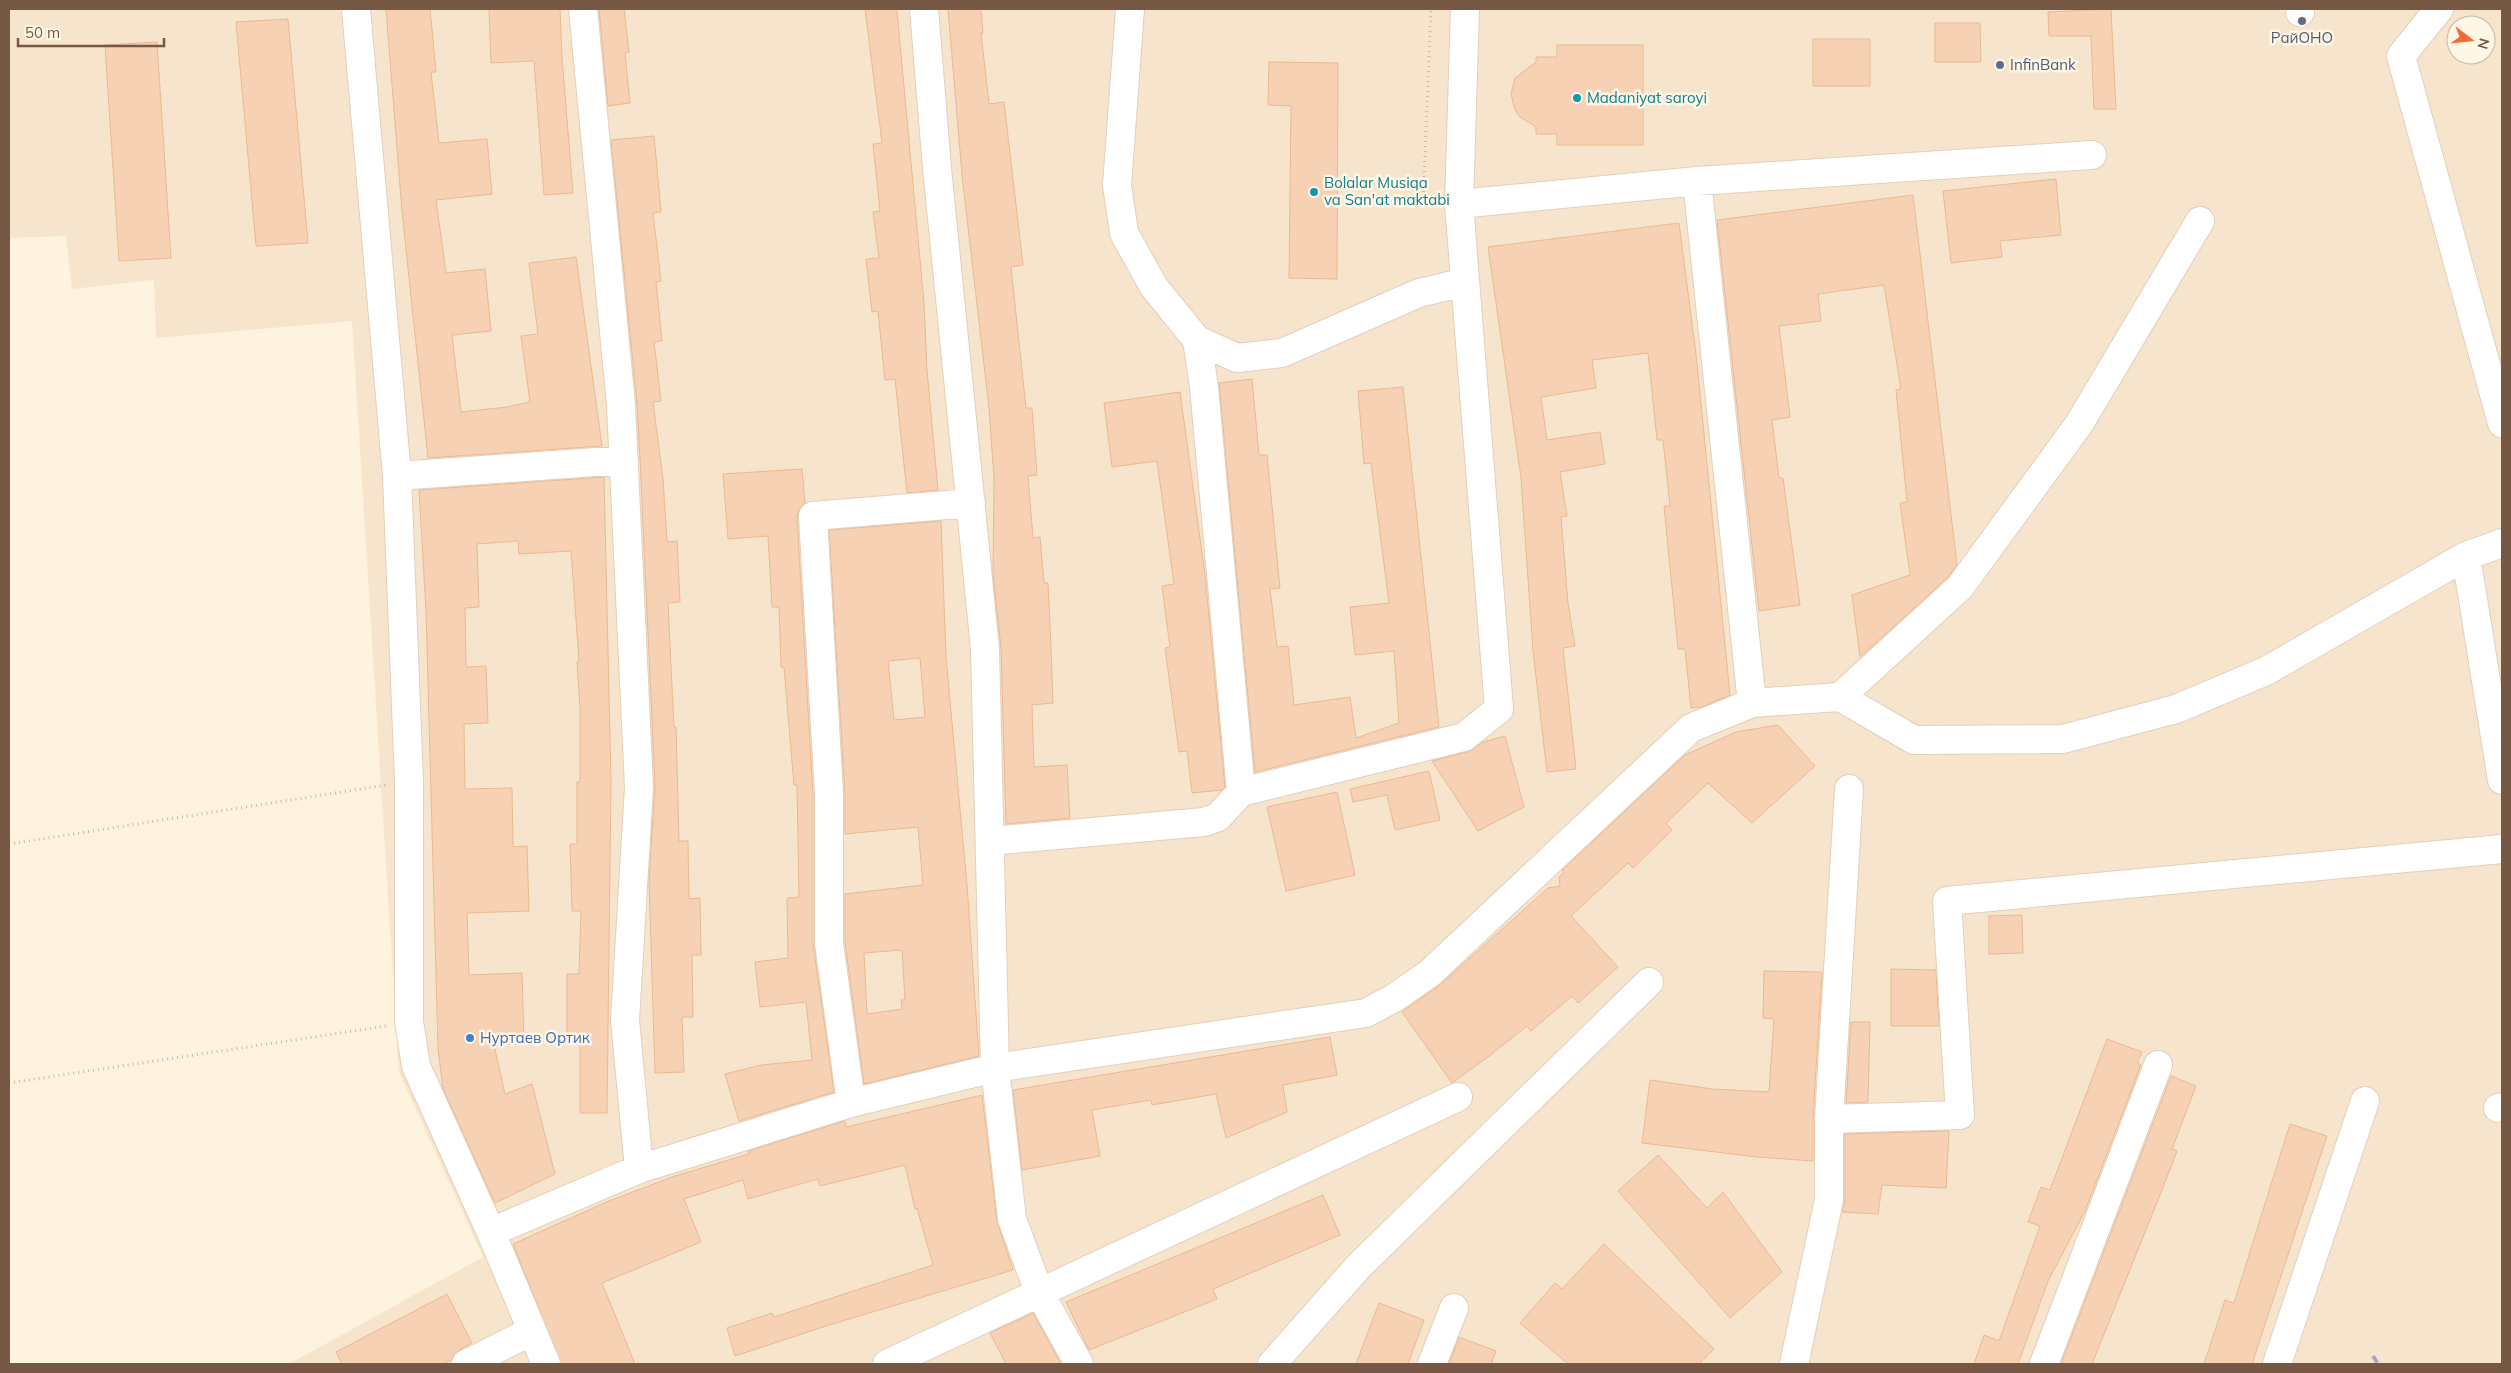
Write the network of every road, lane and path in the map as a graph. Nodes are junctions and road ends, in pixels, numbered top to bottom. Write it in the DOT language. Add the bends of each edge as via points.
graph roads {
  1 [pos="356,9"];
  2 [pos="583,9"];
  3 [pos="924,9"];
  4 [pos="1130,9"];
  5 [pos="1431,9"];
  6 [pos="1465,9"];
  7 [pos="2439,9"];
  8 [pos="2092,155"];
  9 [pos="1697,181"];
  10 [pos="1423,202"];
  11 [pos="1459,204"];
  12 [pos="2200,221"];
  13 [pos="1465,282"];
  14 [pos="1197,340"];
  15 [pos="2502,423"];
  16 [pos="624,460"];
  17 [pos="397,476"];
  18 [pos="971,503"];
  19 [pos="2502,542"];
  20 [pos="2466,556"];
  21 [pos="1840,698"];
  22 [pos="1752,703"];
  23 [pos="2502,780"];
  24 [pos="409,782"];
  25 [pos="1849,789"];
  26 [pos="1241,792"];
  27 [pos="990,841"];
  28 [pos="9,844"];
  29 [pos="2502,849"];
  30 [pos="1649,982"];
  31 [pos="409,1022"];
  32 [pos="2158,1065"];
  33 [pos="995,1068"];
  34 [pos="9,1083"];
  35 [pos="1458,1097"];
  36 [pos="2366,1102"];
  37 [pos="851,1103"];
  38 [pos="1829,1119"];
  39 [pos="639,1169"];
  40 [pos="491,1232"];
  41 [pos="1039,1292"];
  42 [pos="1454,1308"];
  43 [pos="532,1331"];
  44 [pos="466,1364"];
  45 [pos="546,1364"];
  46 [pos="887,1364"];
  47 [pos="1080,1364"];
  48 [pos="1272,1364"];
  49 [pos="1432,1364"];
  50 [pos="1794,1364"];
  51 [pos="2044,1364"];
  52 [pos="2277,1364"];
  1 -- 17 [label="street"];
  2 -- 16 [label="street"];
  3 -- 18 [label="street"];
  4 -- 14 [label="street" via="1117,185 1124,233 1154,287"];
  5 -- 10 [label="path"];
  6 -- 11 [label="street"];
  7 -- 15 [label="street" via="2401,56"];
  8 -- 9 [label="street"];
  9 -- 11 [label="street"];
  9 -- 22 [label="street"];
  11 -- 13 [label="street"];
  12 -- 21 [label="street" via="2079,424 1960,587"];
  13 -- 14 [label="street" via="1419,293 1282,353 1238,358"];
  13 -- 26 [label="street" via="1500,709 1464,737"];
  14 -- 26 [label="street"];
  16 -- 17 [label="street"];
  16 -- 39 [label="street" via="640,787 625,1020"];
  17 -- 24 [label="street"];
  18 -- 27 [label="street" via="985,649"];
  18 -- 37 [label="street" via="813,516 829,794 829,943"];
  19 -- 20 [label="street"];
  20 -- 21 [label="street" via="2266,671 2176,709 2063,739 1914,740"];
  20 -- 23 [label="street"];
  21 -- 22 [label="street"];
  22 -- 33 [label="street" via="1691,728 1430,973 1394,998 1366,1012"];
  24 -- 28 [label="path"];
  24 -- 31 [label="street"];
  25 -- 38 [label="street"];
  26 -- 27 [label="street" via="1218,817 1204,822"];
  27 -- 33 [label="street"];
  29 -- 38 [label="street" via="1947,901 1960,1115"];
  30 -- 48 [label="street" via="1359,1266"];
  31 -- 34 [label="path"];
  31 -- 40 [label="street" via="416,1066"];
  32 -- 51 [label="street"];
  33 -- 37 [label="street"];
  33 -- 41 [label="street" via="1012,1219"];
  35 -- 41 [label="street"];
  36 -- 52 [label="street"];
  37 -- 39 [label="street"];
  38 -- 50 [label="street" via="1829,1200"];
  39 -- 40 [label="street"];
  40 -- 43 [label="street"];
  41 -- 46 [label="street"];
  41 -- 47 [label="street"];
  42 -- 49 [label="street"];
  43 -- 44 [label="street"];
  43 -- 45 [label="street"];
}
